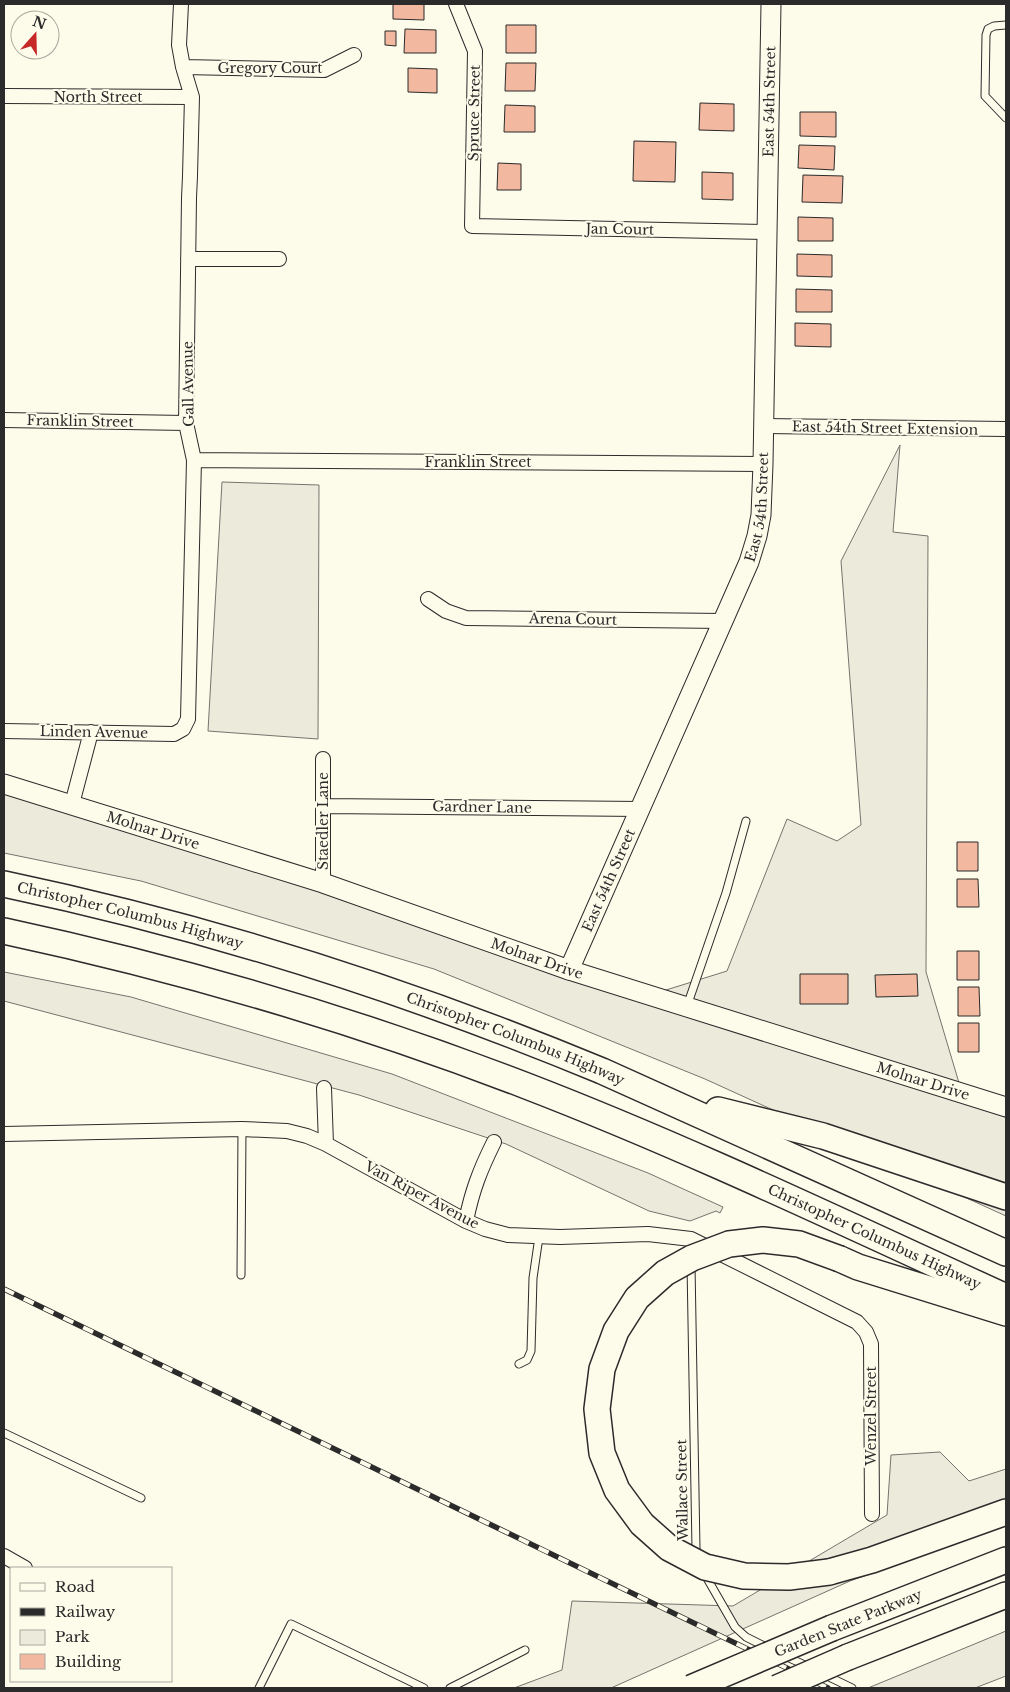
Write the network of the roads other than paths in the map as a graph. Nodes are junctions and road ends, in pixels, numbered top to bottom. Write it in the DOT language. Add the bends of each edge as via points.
graph roads {
  1 [pos="180,4"];
  2 [pos="456,4"];
  3 [pos="771,4"];
  4 [pos="1006,25"];
  5 [pos="354,55"];
  6 [pos="183,68"];
  7 [pos="4,96"];
  8 [pos="192,97"];
  9 [pos="1006,118"];
  10 [pos="472,226"];
  11 [pos="767,232"];
  12 [pos="188,259"];
  13 [pos="278,259"];
  14 [pos="4,420"];
  15 [pos="186,423"];
  16 [pos="764,426"];
  17 [pos="1006,429"];
  18 [pos="194,460"];
  19 [pos="763,464"];
  20 [pos="428,599"];
  21 [pos="723,621"];
  22 [pos="183,729"];
  23 [pos="4,731"];
  24 [pos="91,732"];
  25 [pos="323,759"];
  26 [pos="4,784"];
  27 [pos="72,804"];
  28 [pos="323,806"];
  29 [pos="641,809"];
  30 [pos="746,821"];
  31 [pos="323,883"];
  32 [pos="4,884"];
  33 [pos="4,931"];
  34 [pos="569,970"];
  35 [pos="687,1007"];
  36 [pos="324,1088"];
  37 [pos="652,1093"];
  38 [pos="1006,1107"];
  39 [pos="242,1129"];
  40 [pos="4,1134"];
  41 [pos="494,1142"];
  42 [pos="326,1144"];
  43 [pos="1006,1197"];
  44 [pos="466,1221"];
  45 [pos="538,1237"];
  46 [pos="691,1239"];
  47 [pos="1006,1253"];
  48 [pos="241,1275"];
  49 [pos="1006,1296"];
  50 [pos="1006,1313"];
  51 [pos="857,1322"];
  52 [pos="519,1364"];
  53 [pos="4,1433"];
  54 [pos="141,1498"];
  55 [pos="1006,1512"];
  56 [pos="872,1514"];
  57 [pos="4,1556"];
  58 [pos="1006,1560"];
  59 [pos="23,1567"];
  60 [pos="1006,1595"];
  61 [pos="525,1650"];
  62 [pos="259,1688"];
  63 [pos="424,1688"];
  64 [pos="450,1688"];
  65 [pos="690,1688"];
  66 [pos="777,1688"];
  67 [pos="852,1688"];
  1 -- 6 [label="street, Gall Avenue"];
  2 -- 10 [label="street, Spruce Street" via="475,51"];
  3 -- 11 [label="street, East 54th Street"];
  4 -- 9 [label="lane" via="988,29 984,85 985,96"];
  5 -- 6 [label="street, Gregory Court" via="324,70"];
  6 -- 8 [label="street, Gall Avenue"];
  7 -- 8 [label="street, North Street"];
  8 -- 12 [label="street, Gall Avenue"];
  10 -- 11 [label="street, Jan Court"];
  11 -- 16 [label="street, East 54th Street"];
  12 -- 13 [label="street"];
  12 -- 15 [label="street, Gall Avenue"];
  14 -- 15 [label="street, Franklin Street"];
  15 -- 18 [label="street, Gall Avenue"];
  16 -- 17 [label="street, East 54th Street Extension"];
  16 -- 19 [label="street, East 54th Street"];
  18 -- 19 [label="street, Franklin Street"];
  18 -- 22 [label="street, Gall Avenue" via="188,719"];
  19 -- 21 [label="street, East 54th Street" via="757,536"];
  20 -- 21 [label="street, Arena Court" via="446,611 466,618"];
  21 -- 29 [label="street, East 54th Street"];
  22 -- 24 [label="street, Linden Avenue" via="174,734"];
  23 -- 24 [label="street, Linden Avenue"];
  24 -- 27 [label="street"];
  25 -- 28 [label="street, Staedler Lane"];
  26 -- 27 [label="street, Molnar Drive"];
  27 -- 31 [label="street, Molnar Drive"];
  28 -- 29 [label="street, Gardner Lane"];
  28 -- 31 [label="street, Staedler Lane"];
  29 -- 34 [label="street, East 54th Street"];
  30 -- 35 [label="lane" via="726,893"];
  31 -- 34 [label="street, Molnar Drive"];
  32 -- 37 [label="highway, Christopher Columbus Highway" via="162,921 337,972 490,1026"];
  33 -- 49 [label="highway, Christopher Columbus Highway" via="105,954 317,1012 472,1066 676,1147"];
  34 -- 35 [label="street, Molnar Drive"];
  35 -- 38 [label="street, Molnar Drive"];
  36 -- 42 [label="street"];
  37 -- 43 [label="highway" via="823,1136"];
  37 -- 47 [label="highway, Christopher Columbus Highway"];
  39 -- 40 [label="street, Van Riper Avenue"];
  39 -- 42 [label="street, Van Riper Avenue" via="287,1131"];
  39 -- 48 [label="lane"];
  41 -- 44 [label="street" via="478,1174"];
  42 -- 44 [label="street, Van Riper Avenue"];
  44 -- 45 [label="street, Van Riper Avenue" via="508,1235"];
  45 -- 46 [label="street, Van Riper Avenue" via="648,1234"];
  45 -- 52 [label="lane" via="531,1351 527,1360"];
  46 -- 51 [label="street, Van Riper Avenue"];
  46 -- 67 [label="lane, Wallace Street" via="696,1549 704,1575 735,1627 746,1637"];
  50 -- 55 [label="highway, bridge" via="858,1267 799,1244 763,1240 729,1244 692,1258 665,1273 637,1298 616,1331 602,1369 597,1409 602,1453 617,1490 642,1524 669,1548 705,1567 744,1576 789,1577 829,1572"];
  51 -- 56 [label="street, Wenzel Street" via="871,1344"];
  53 -- 54 [label="lane"];
  57 -- 59 [label="street"];
  58 -- 65 [label="highway, Garden State Parkway, bridge"];
  60 -- 66 [label="highway, bridge"];
  61 -- 64 [label="lane"];
  62 -- 63 [label="lane" via="291,1624"];
}
